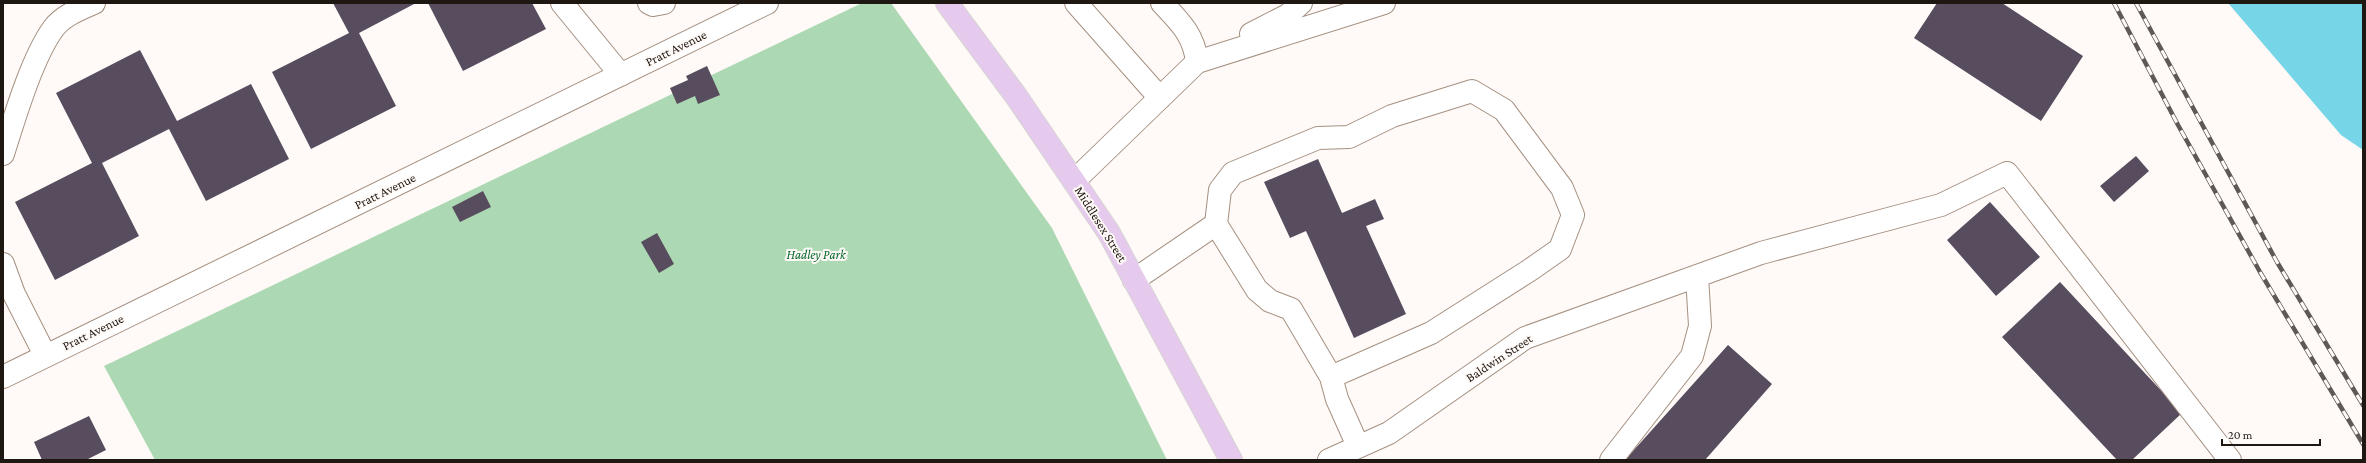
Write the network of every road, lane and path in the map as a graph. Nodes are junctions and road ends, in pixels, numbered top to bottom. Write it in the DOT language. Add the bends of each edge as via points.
graph roads {
  1 [pos="94,3"];
  2 [pos="562,3"];
  3 [pos="650,3"];
  4 [pos="664,3"];
  5 [pos="947,3"];
  6 [pos="1076,3"];
  7 [pos="1162,3"];
  8 [pos="1301,3"];
  9 [pos="1384,3"];
  10 [pos="755,5"];
  11 [pos="1197,62"];
  12 [pos="621,75"];
  13 [pos="1160,98"];
  14 [pos="3,154"];
  15 [pos="1074,181"];
  16 [pos="1216,224"];
  17 [pos="3,264"];
  18 [pos="1689,278"];
  19 [pos="1134,280"];
  20 [pos="45,355"];
  21 [pos="1331,377"];
  22 [pos="3,378"];
  23 [pos="1358,446"];
  24 [pos="1231,460"];
  25 [pos="1329,460"];
  26 [pos="1611,460"];
  27 [pos="2230,460"];
  1 -- 14 [label="street" via="71,14 53,28 33,69"];
  2 -- 12 [label="street"];
  3 -- 4 [label="street"];
  5 -- 15 [label="main road, Middlesex Street" via="1016,96"];
  6 -- 13 [label="street"];
  7 -- 11 [label="street" via="1182,24 1195,45"];
  8 -- 11 [label="street" via="1288,15"];
  9 -- 11 [label="street"];
  10 -- 12 [label="street, Pratt Avenue"];
  11 -- 13 [label="street"];
  12 -- 20 [label="street, Pratt Avenue"];
  13 -- 15 [label="street"];
  15 -- 19 [label="main road, Middlesex Street" via="1109,233"];
  16 -- 19 [label="street"];
  16 -- 21 [label="street" via="1257,290 1270,301 1291,309"];
  16 -- 21 [label="street" via="1220,190 1233,173 1318,138 1349,137 1392,116 1472,91 1504,110 1562,188 1573,215 1560,249 1431,333"];
  17 -- 20 [label="street" via="14,294"];
  18 -- 23 [label="street, Baldwin Street" via="1525,338 1389,433"];
  18 -- 26 [label="street" via="1700,326 1692,356"];
  18 -- 27 [label="street, Baldwin Street" via="1761,253 1941,205 2007,173"];
  19 -- 24 [label="main road, Middlesex Street"];
  20 -- 22 [label="street, Pratt Avenue"];
  21 -- 23 [label="street"];
  23 -- 25 [label="street, Baldwin Street"];
}
